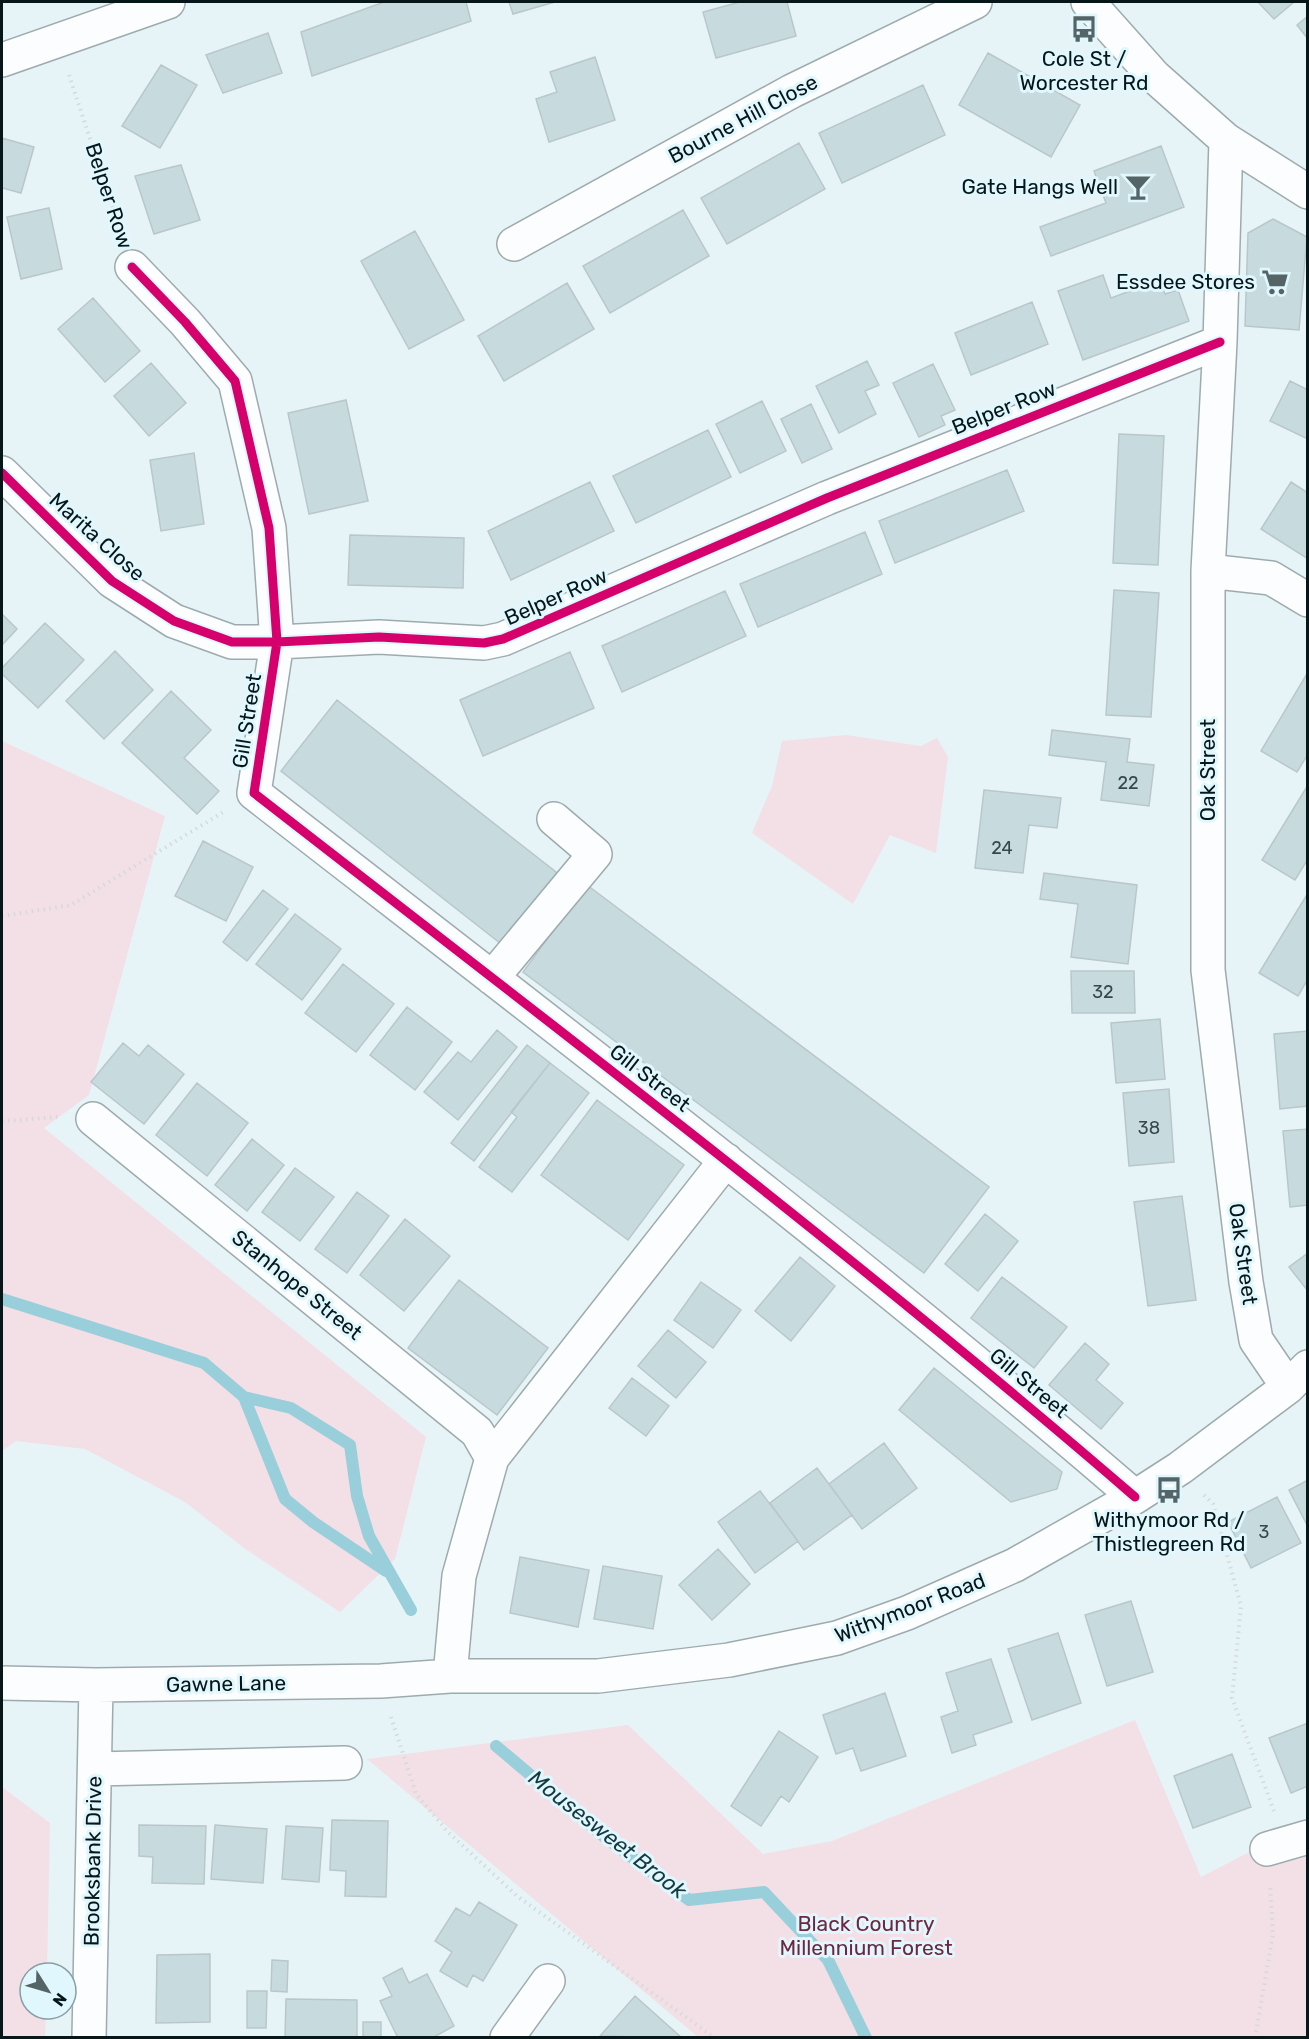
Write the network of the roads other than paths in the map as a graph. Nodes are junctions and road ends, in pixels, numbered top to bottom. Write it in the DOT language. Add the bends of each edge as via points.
graph roads {
  1 [pos="168,2"];
  2 [pos="975,2"];
  3 [pos="1088,2"];
  4 [pos="2,60"];
  5 [pos="1226,140"];
  6 [pos="1308,192"];
  7 [pos="514,244"];
  8 [pos="132,267"];
  9 [pos="1220,342"];
  10 [pos="2,473"];
  11 [pos="1208,572"];
  12 [pos="1308,600"];
  13 [pos="277,642"];
  14 [pos="554,819"];
  15 [pos="492,978"];
  16 [pos="93,1119"];
  17 [pos="726,1160"];
  18 [pos="1298,1377"];
  19 [pos="492,1458"];
  20 [pos="1135,1497"];
  21 [pos="450,1676"];
  22 [pos="2,1683"];
  23 [pos="96,1685"];
  24 [pos="345,1763"];
  25 [pos="94,1769"];
  26 [pos="1308,1837"];
  27 [pos="1267,1849"];
  28 [pos="548,1981"];
  29 [pos="90,2037"];
  30 [pos="507,2037"];
  1 -- 4 [label="street"];
  2 -- 7 [label="street, Bourne Hill Close" via="792,91"];
  3 -- 5 [label="street" via="1154,76"];
  5 -- 6 [label="street"];
  5 -- 9 [label="street, Oak Street"];
  8 -- 13 [label="street, Belper Row" via="235,381 268,528"];
  9 -- 11 [label="street, Oak Street"];
  9 -- 13 [label="street, Belper Row" via="827,498 503,639 484,644 379,637"];
  10 -- 13 [label="street, Marita Close" via="112,581 174,621 232,642"];
  11 -- 12 [label="street" via="1271,578"];
  11 -- 18 [label="street, Oak Street" via="1208,970 1256,1340"];
  13 -- 15 [label="street, Gill Street" via="254,793"];
  14 -- 15 [label="street" via="595,855"];
  15 -- 17 [label="street, Gill Street"];
  16 -- 19 [label="street, Stanhope Street" via="477,1432"];
  17 -- 19 [label="street"];
  17 -- 20 [label="street, Gill Street" via="1034,1409"];
  18 -- 20 [label="street, Withymoor Road"];
  19 -- 21 [label="street" via="459,1575"];
  20 -- 21 [label="street, Withymoor Road" via="1015,1565 907,1613 837,1638 729,1660 598,1676"];
  21 -- 23 [label="street, Gawne Lane" via="381,1681"];
  22 -- 23 [label="street, Gawne Lane"];
  23 -- 25 [label="street, Brooksbank Drive"];
  24 -- 25 [label="street"];
  25 -- 29 [label="street, Brooksbank Drive"];
  26 -- 27 [label="street"];
  28 -- 30 [label="street"];
}
